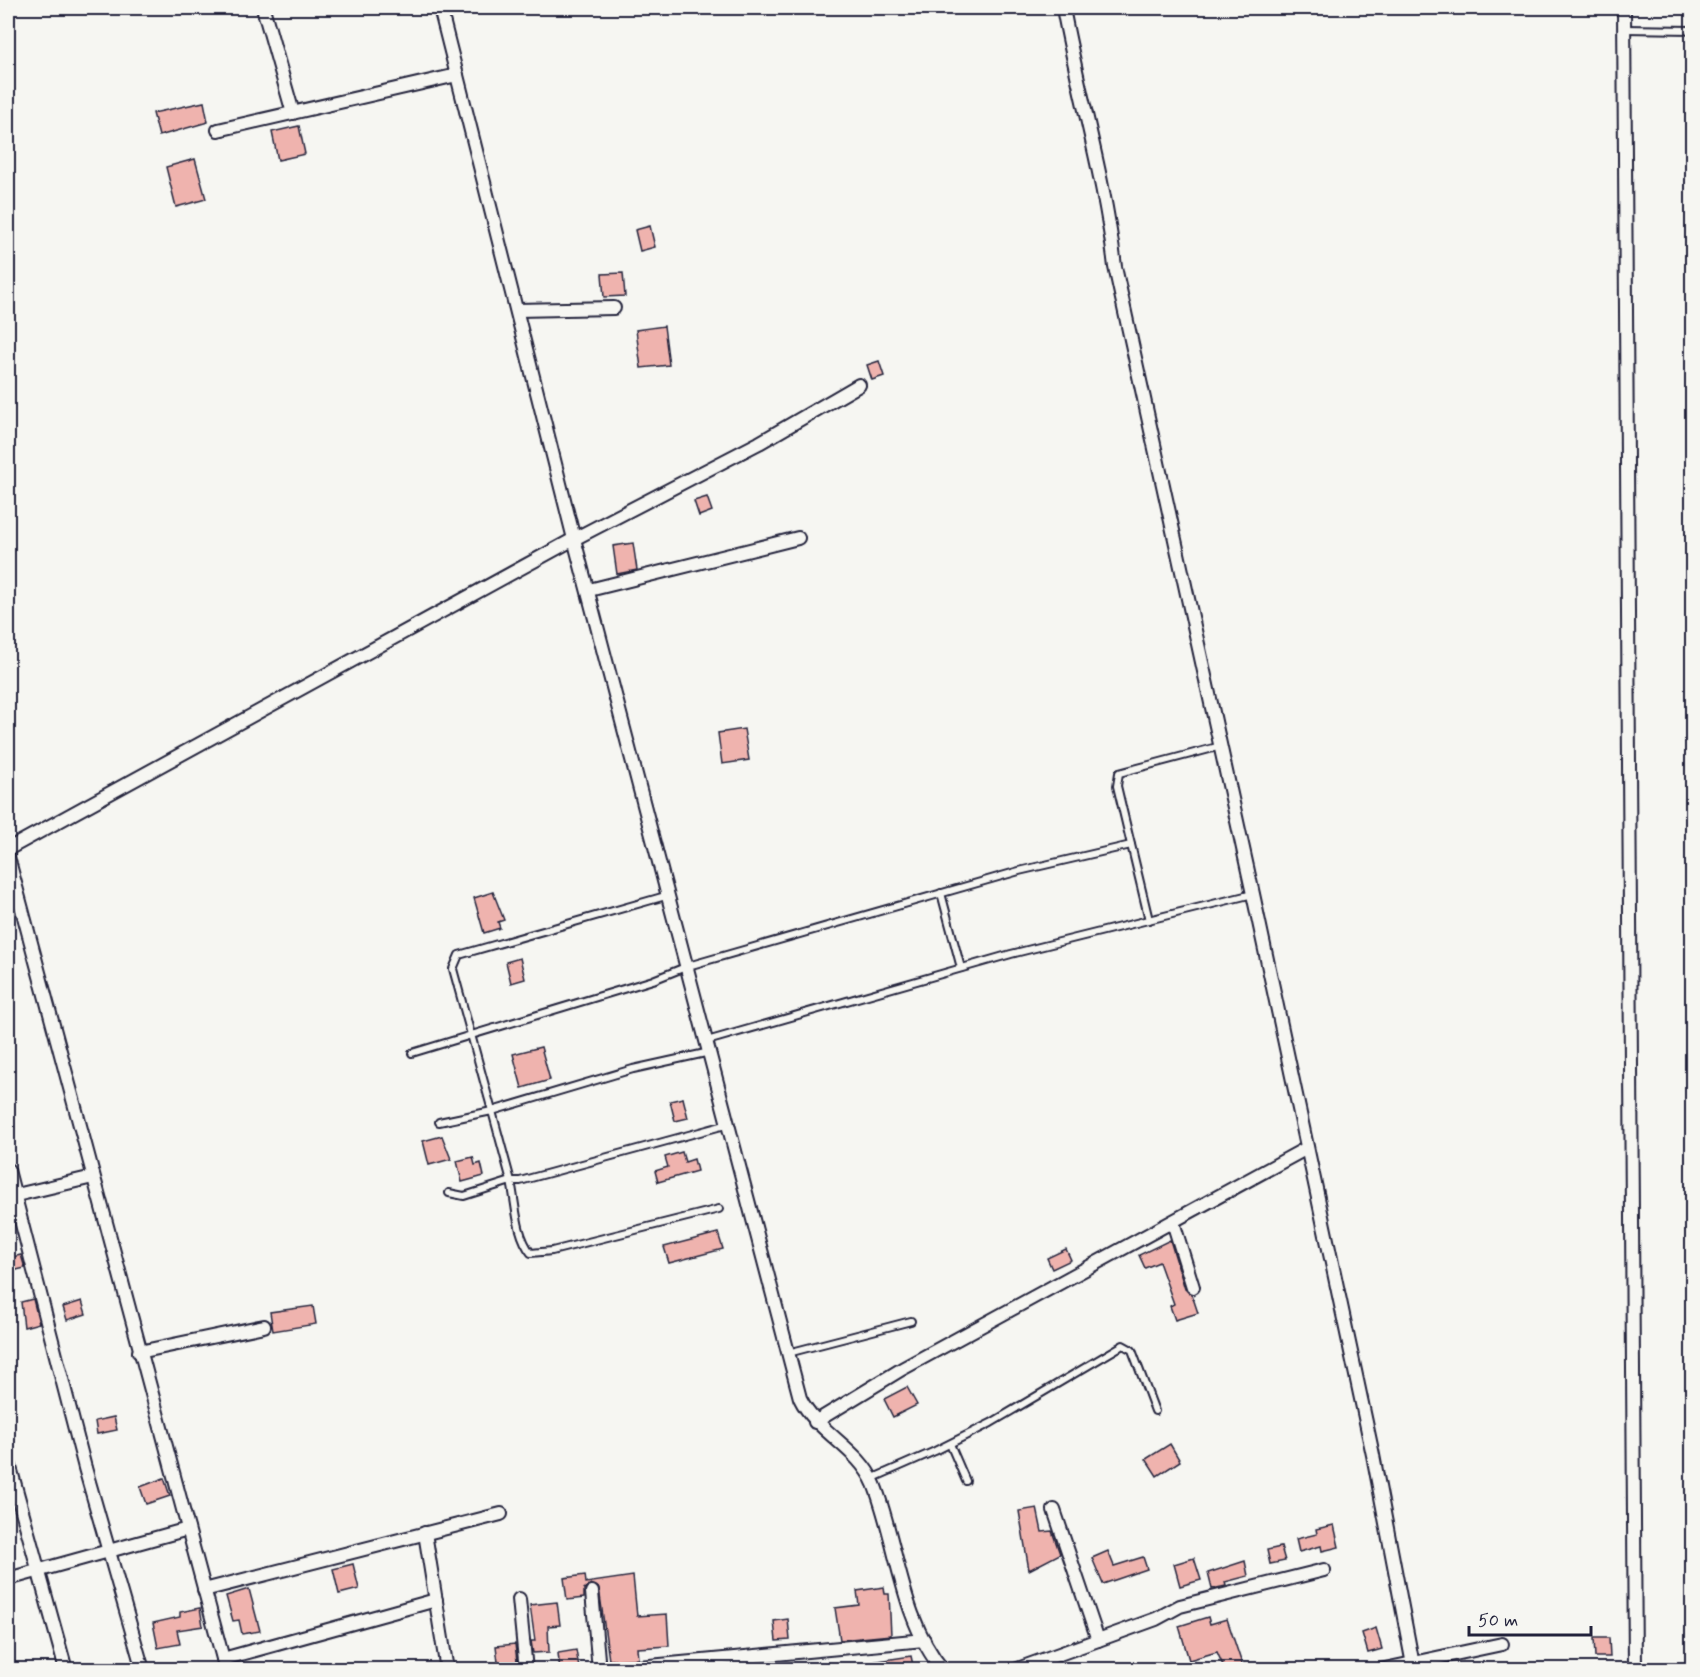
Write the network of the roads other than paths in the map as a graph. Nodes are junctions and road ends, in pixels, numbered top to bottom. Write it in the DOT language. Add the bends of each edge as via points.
graph roads {
  1 [pos="263,8"];
  2 [pos="440,8"];
  3 [pos="1063,8"];
  4 [pos="1624,8"];
  5 [pos="1624,29"];
  6 [pos="1692,30"];
  7 [pos="457,75"];
  8 [pos="293,113"];
  9 [pos="219,130"];
  10 [pos="614,308"];
  11 [pos="517,310"];
  12 [pos="860,385"];
  13 [pos="798,538"];
  14 [pos="574,539"];
  15 [pos="589,590"];
  16 [pos="1221,746"];
  17 [pos="1131,845"];
  18 [pos="8,849"];
  19 [pos="8,857"];
  20 [pos="941,893"];
  21 [pos="1253,894"];
  22 [pos="669,895"];
  23 [pos="1149,920"];
  24 [pos="687,966"];
  25 [pos="961,968"];
  26 [pos="471,1037"];
  27 [pos="709,1046"];
  28 [pos="412,1053"];
  29 [pos="492,1111"];
  30 [pos="440,1122"];
  31 [pos="729,1124"];
  32 [pos="1307,1148"];
  33 [pos="8,1170"];
  34 [pos="93,1177"];
  35 [pos="511,1181"];
  36 [pos="449,1193"];
  37 [pos="11,1196"];
  38 [pos="719,1209"];
  39 [pos="1173,1222"];
  40 [pos="1193,1287"];
  41 [pos="911,1321"];
  42 [pos="264,1326"];
  43 [pos="139,1352"];
  44 [pos="788,1353"];
  45 [pos="1155,1411"];
  46 [pos="815,1422"];
  47 [pos="950,1444"];
  48 [pos="8,1460"];
  49 [pos="870,1479"];
  50 [pos="966,1481"];
  51 [pos="1054,1509"];
  52 [pos="501,1514"];
  53 [pos="188,1529"];
  54 [pos="425,1533"];
  55 [pos="110,1552"];
  56 [pos="1324,1570"];
  57 [pos="38,1571"];
  58 [pos="8,1579"];
  59 [pos="204,1590"];
  60 [pos="592,1592"];
  61 [pos="519,1599"];
  62 [pos="436,1600"];
  63 [pos="924,1640"];
  64 [pos="1098,1640"];
  65 [pos="1502,1644"];
  66 [pos="225,1664"];
  67 [pos="1413,1666"];
  68 [pos="66,1670"];
  69 [pos="143,1670"];
  70 [pos="447,1670"];
  71 [pos="525,1670"];
  72 [pos="599,1670"];
  73 [pos="607,1670"];
  74 [pos="943,1670"];
  75 [pos="1015,1670"];
  76 [pos="1380,1670"];
  77 [pos="1635,1670"];
  1 -- 8 [label="street"];
  2 -- 7 [label="street"];
  3 -- 16 [label="street" via="1108,210 1115,267"];
  4 -- 5 [label="street"];
  5 -- 6 [label="lane"];
  5 -- 77 [label="street"];
  7 -- 8 [label="street"];
  7 -- 11 [label="street"];
  8 -- 9 [label="street"];
  10 -- 11 [label="street"];
  11 -- 14 [label="street"];
  12 -- 14 [label="street" via="759,443"];
  13 -- 15 [label="street"];
  14 -- 15 [label="street"];
  14 -- 18 [label="street"];
  15 -- 22 [label="street"];
  16 -- 17 [label="lane" via="1119,773 1117,786"];
  16 -- 21 [label="street"];
  17 -- 20 [label="lane"];
  17 -- 23 [label="lane"];
  19 -- 34 [label="street"];
  20 -- 24 [label="lane"];
  20 -- 25 [label="lane"];
  21 -- 23 [label="lane"];
  21 -- 32 [label="street"];
  22 -- 24 [label="street"];
  22 -- 26 [label="lane" via="459,955 453,969"];
  23 -- 25 [label="lane"];
  24 -- 26 [label="lane"];
  24 -- 27 [label="street"];
  25 -- 27 [label="lane"];
  26 -- 28 [label="lane"];
  26 -- 29 [label="lane"];
  27 -- 29 [label="lane"];
  27 -- 31 [label="street"];
  29 -- 30 [label="lane"];
  29 -- 35 [label="lane"];
  31 -- 35 [label="lane"];
  31 -- 44 [label="street"];
  32 -- 39 [label="street"];
  32 -- 67 [label="street" via="1373,1455"];
  33 -- 37 [label="street"];
  34 -- 37 [label="street"];
  34 -- 43 [label="street"];
  35 -- 36 [label="lane" via="464,1196"];
  35 -- 38 [label="lane" via="520,1227 531,1253"];
  37 -- 55 [label="street"];
  39 -- 40 [label="street"];
  39 -- 46 [label="street" via="922,1358"];
  41 -- 44 [label="lane"];
  42 -- 43 [label="street"];
  43 -- 53 [label="street"];
  44 -- 46 [label="street" via="800,1398"];
  45 -- 47 [label="lane" via="1132,1350 1123,1345"];
  46 -- 49 [label="street" via="862,1463"];
  47 -- 49 [label="lane"];
  47 -- 50 [label="lane"];
  48 -- 57 [label="street"];
  49 -- 63 [label="street"];
  51 -- 64 [label="street"];
  52 -- 54 [label="street"];
  53 -- 55 [label="street"];
  53 -- 59 [label="street"];
  54 -- 59 [label="street"];
  54 -- 62 [label="street"];
  55 -- 57 [label="street"];
  55 -- 69 [label="street"];
  56 -- 64 [label="street" via="1180,1606"];
  57 -- 58 [label="street"];
  57 -- 68 [label="street"];
  59 -- 66 [label="street"];
  60 -- 72 [label="street"];
  61 -- 71 [label="street"];
  62 -- 66 [label="street"];
  62 -- 70 [label="street"];
  63 -- 73 [label="street"];
  63 -- 74 [label="street"];
  64 -- 75 [label="street"];
  65 -- 67 [label="street"];
  67 -- 76 [label="street"];
}
